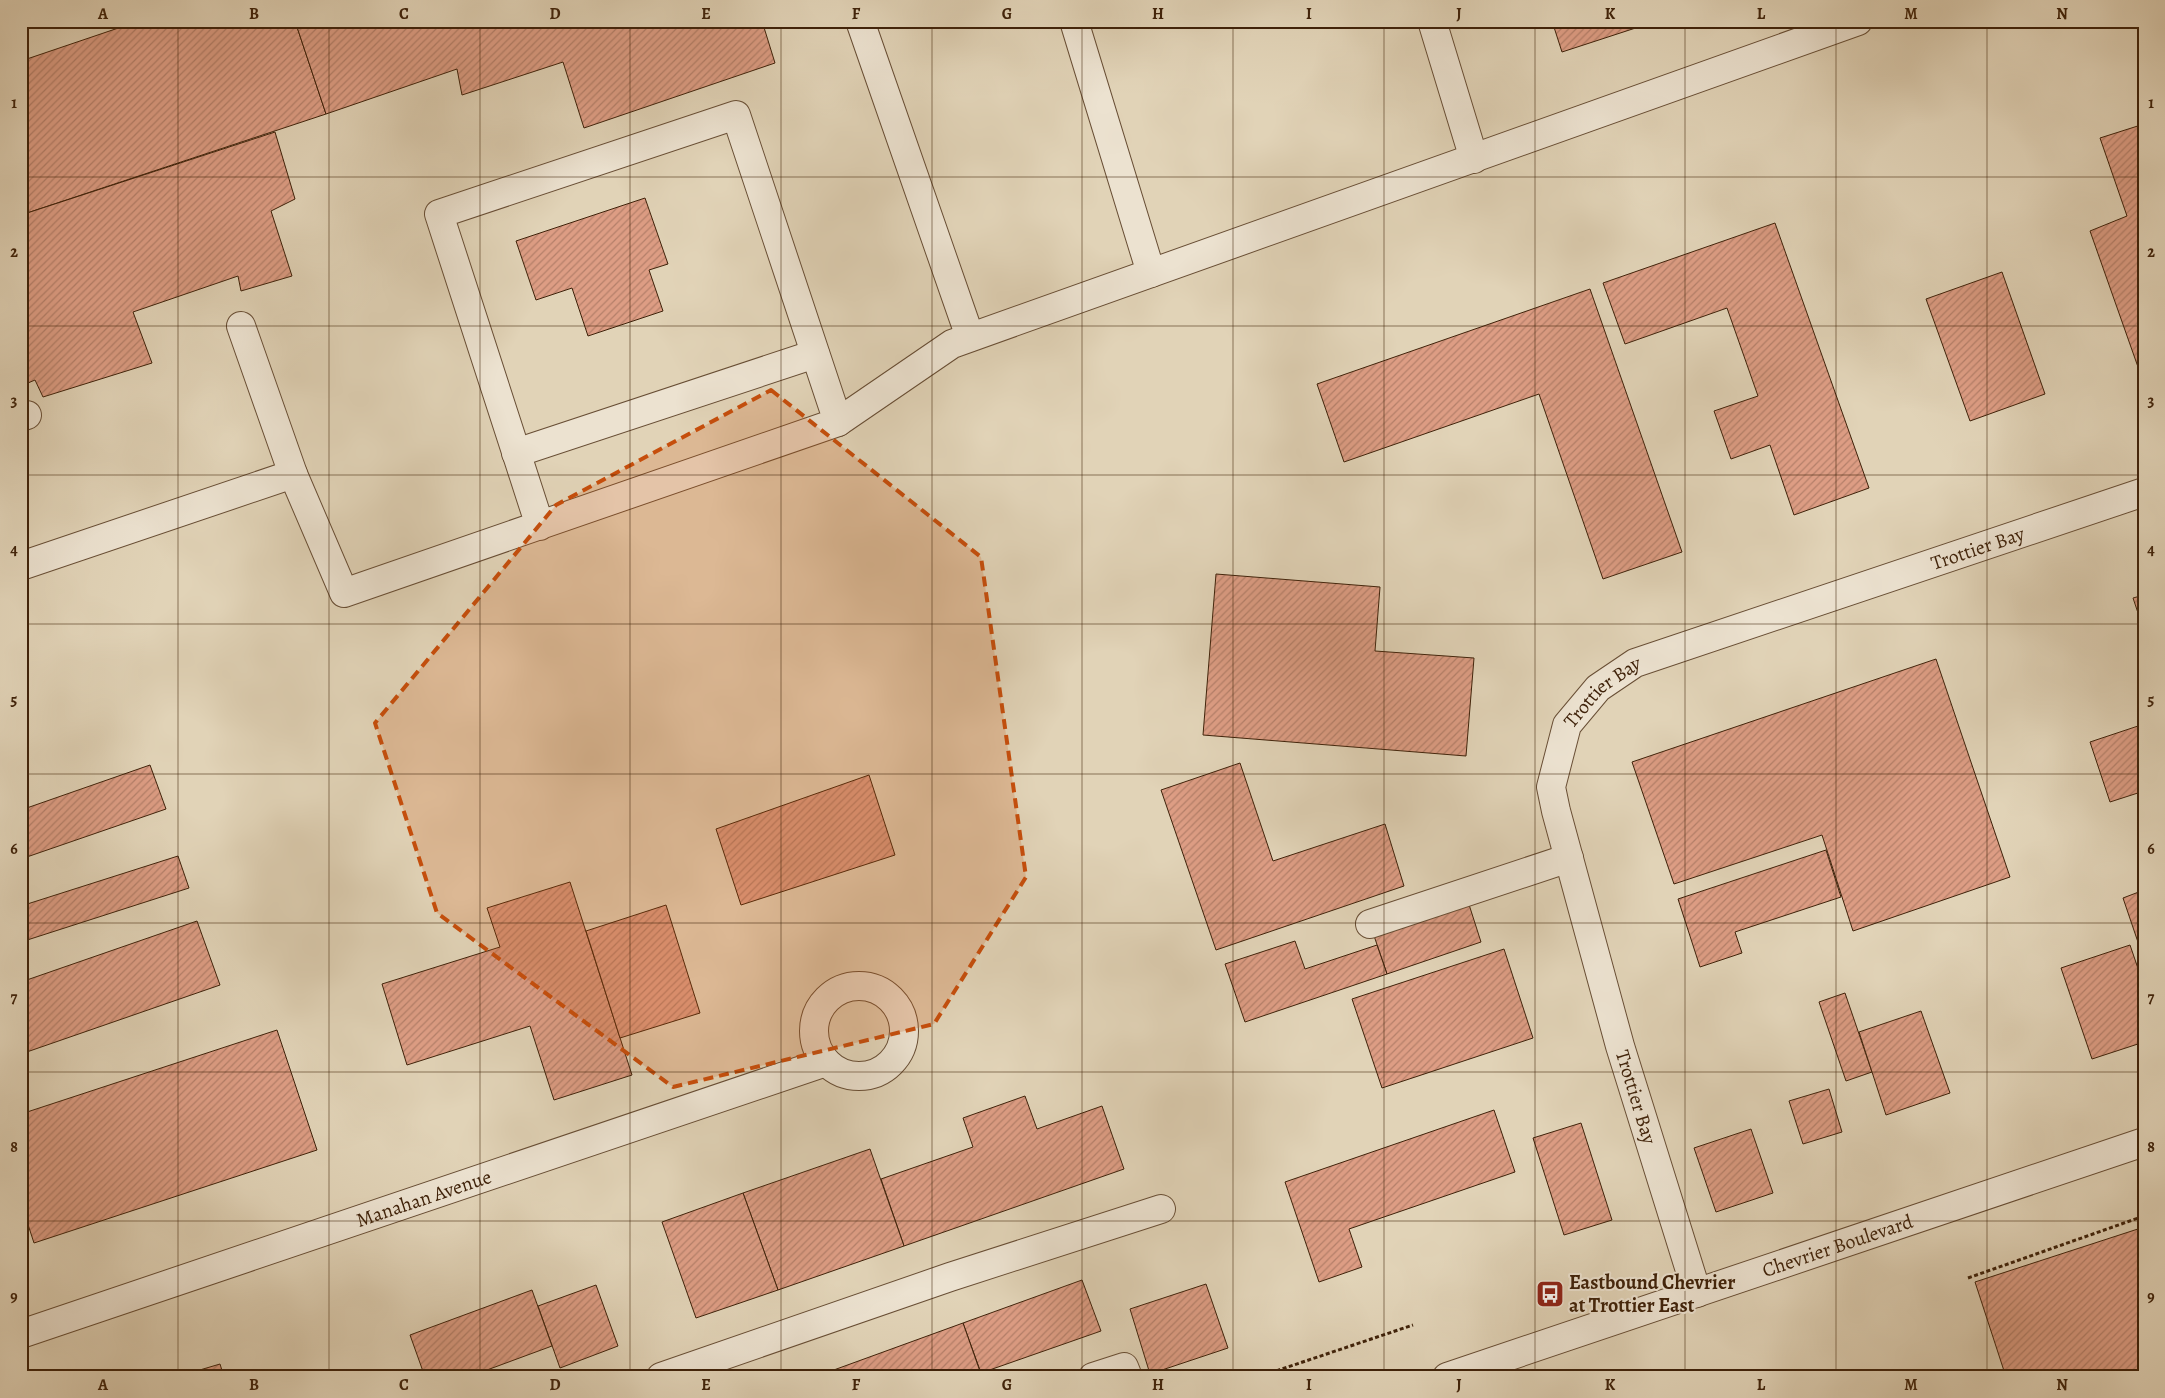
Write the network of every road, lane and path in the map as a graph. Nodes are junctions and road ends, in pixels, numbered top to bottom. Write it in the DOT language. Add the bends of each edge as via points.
graph roads {
  1 [pos="860,21"];
  2 [pos="1074,21"];
  3 [pos="1432,21"];
  4 [pos="1858,21"];
  5 [pos="1474,159"];
  6 [pos="1151,273"];
  7 [pos="240,326"];
  8 [pos="970,337"];
  9 [pos="815,354"];
  10 [pos="838,422"];
  11 [pos="516,453"];
  12 [pos="293,474"];
  13 [pos="2144,492"];
  14 [pos="540,526"];
  15 [pos="21,566"];
  16 [pos="1569,858"];
  17 [pos="1370,924"];
  18 [pos="826,1062"];
  19 [pos="2144,1142"];
  20 [pos="1161,1209"];
  21 [pos="2144,1216"];
  22 [pos="1968,1278"];
  23 [pos="1697,1293"];
  24 [pos="1414,1325"];
  25 [pos="21,1334"];
  26 [pos="661,1377"];
  27 [pos="1093,1377"];
  28 [pos="1128,1377"];
  29 [pos="1258,1377"];
  30 [pos="1447,1377"];
  1 -- 8 [label="street"];
  2 -- 6 [label="street"];
  3 -- 5 [label="street"];
  4 -- 5 [label="street"];
  5 -- 6 [label="street"];
  6 -- 8 [label="street"];
  7 -- 12 [label="street"];
  8 -- 10 [label="street" via="952,344"];
  9 -- 10 [label="street"];
  9 -- 11 [label="street"];
  9 -- 11 [label="street" via="736,114 439,214"];
  10 -- 14 [label="street"];
  11 -- 14 [label="street"];
  12 -- 14 [label="street" via="344,593"];
  12 -- 15 [label="street"];
  13 -- 16 [label="street, Trottier Bay" via="1635,663 1598,688 1568,725 1551,787"];
  16 -- 17 [label="street"];
  16 -- 23 [label="street, Trottier Bay" via="1620,1046"];
  18 -- 25 [label="street, Manahan Avenue"];
  19 -- 23 [label="street, Chevrier Boulevard"];
  20 -- 26 [label="street" via="950,1277"];
  21 -- 22 [label="path"];
  23 -- 30 [label="street, Chevrier Boulevard"];
  24 -- 29 [label="path"];
  27 -- 28 [label="street" via="1124,1367"];
}
